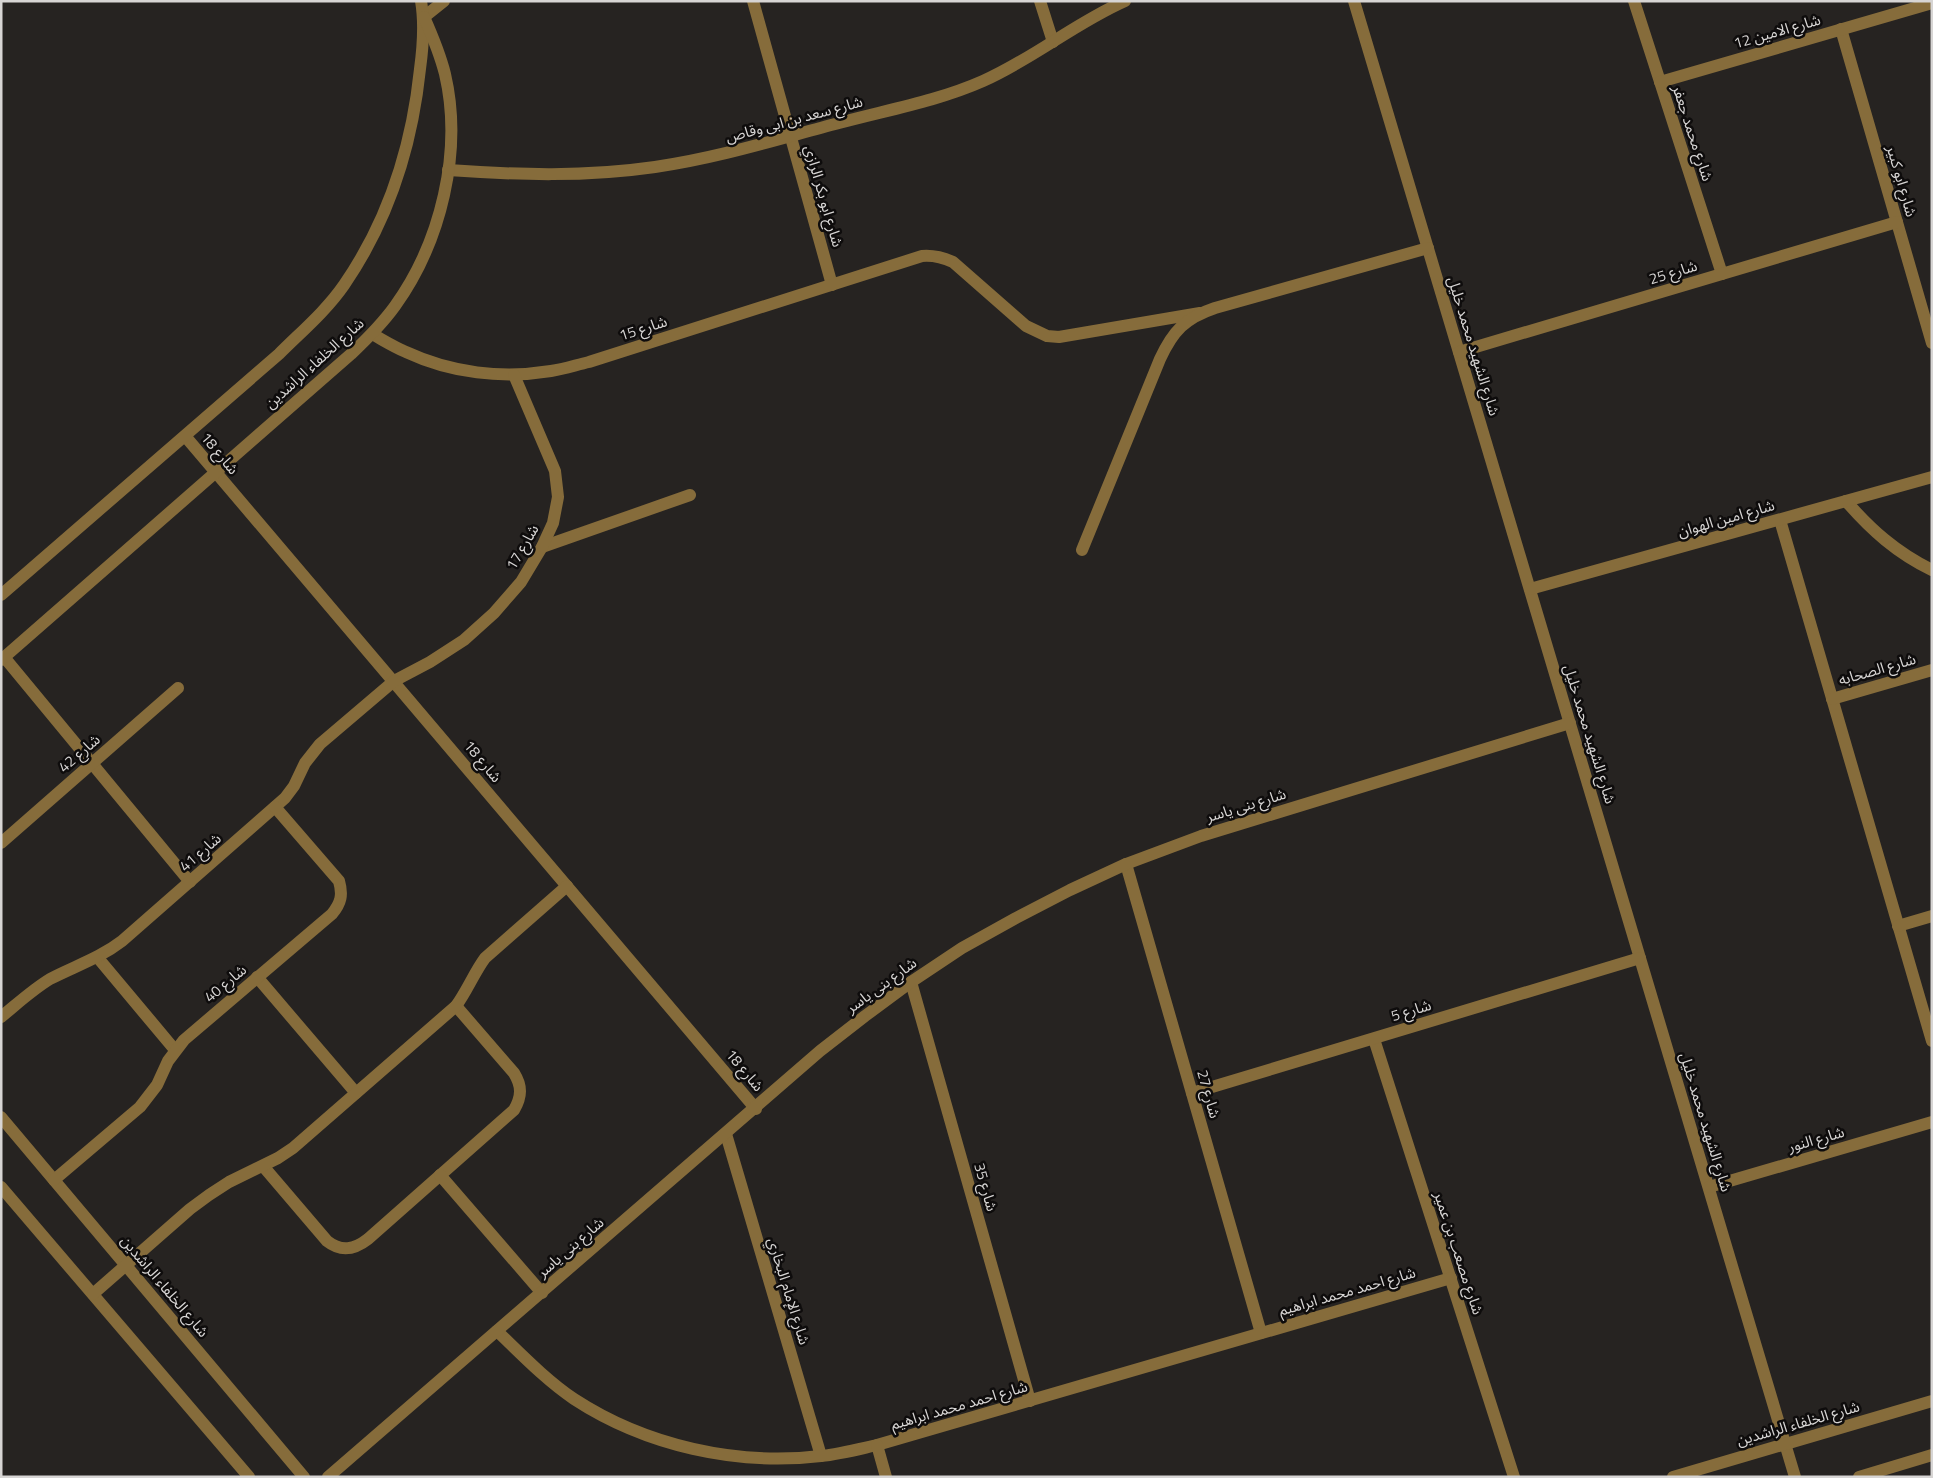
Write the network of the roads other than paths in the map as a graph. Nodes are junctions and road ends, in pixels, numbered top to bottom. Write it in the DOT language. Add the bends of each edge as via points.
graph roads {
  1 [pos="421,1"];
  2 [pos="444,1"];
  3 [pos="753,1"];
  4 [pos="1040,1"];
  5 [pos="1125,1"];
  6 [pos="1354,1"];
  7 [pos="1634,1"];
  8 [pos="1932,3"];
  9 [pos="424,16"];
  10 [pos="1841,29"];
  11 [pos="1053,42"];
  12 [pos="1660,82"];
  13 [pos="791,136"];
  14 [pos="448,170"];
  15 [pos="1897,222"];
  16 [pos="1428,248"];
  17 [pos="1722,274"];
  18 [pos="832,285"];
  19 [pos="1200,313"];
  20 [pos="372,334"];
  21 [pos="1932,343"];
  22 [pos="1459,352"];
  23 [pos="514,375"];
  24 [pos="184,436"];
  25 [pos="216,473"];
  26 [pos="1932,477"];
  27 [pos="690,495"];
  28 [pos="1846,501"];
  29 [pos="1780,520"];
  30 [pos="542,547"];
  31 [pos="1082,550"];
  32 [pos="1932,570"];
  33 [pos="1530,589"];
  34 [pos="1,595"];
  35 [pos="3,658"];
  36 [pos="1932,670"];
  37 [pos="394,681"];
  38 [pos="178,688"];
  39 [pos="1832,699"];
  40 [pos="1570,723"];
  41 [pos="92,763"];
  42 [pos="275,807"];
  43 [pos="1,843"];
  44 [pos="1126,864"];
  45 [pos="190,882"];
  46 [pos="567,886"];
  47 [pos="1932,916"];
  48 [pos="1898,926"];
  49 [pos="98,958"];
  50 [pos="1640,958"];
  51 [pos="257,978"];
  52 [pos="911,982"];
  53 [pos="456,1006"];
  54 [pos="1,1017"];
  55 [pos="1374,1039"];
  56 [pos="1932,1041"];
  57 [pos="175,1050"];
  58 [pos="356,1093"];
  59 [pos="1192,1093"];
  60 [pos="756,1109"];
  61 [pos="1,1117"];
  62 [pos="1932,1122"];
  63 [pos="726,1134"];
  64 [pos="263,1166"];
  65 [pos="440,1175"];
  66 [pos="54,1180"];
  67 [pos="1,1187"];
  68 [pos="1709,1187"];
  69 [pos="126,1265"];
  70 [pos="1450,1278"];
  71 [pos="542,1293"];
  72 [pos="93,1294"];
  73 [pos="498,1331"];
  74 [pos="1261,1334"];
  75 [pos="1030,1401"];
  76 [pos="1932,1401"];
  77 [pos="1786,1444"];
  78 [pos="877,1445"];
  79 [pos="1932,1455"];
  80 [pos="822,1456"];
  81 [pos="249,1477"];
  82 [pos="304,1477"];
  83 [pos="328,1477"];
  84 [pos="886,1477"];
  85 [pos="1514,1477"];
  86 [pos="1672,1477"];
  87 [pos="1795,1477"];
  88 [pos="1859,1477"];
  1 -- 9 [label="street"];
  2 -- 9 [label="street"];
  3 -- 13 [label="street, شارع ابو بكر الرازي"];
  4 -- 11 [label="street"];
  5 -- 11 [label="street, شارع سعد بن ابى وقاص"];
  6 -- 16 [label="street, شارع الشهيد محمد خليل"];
  7 -- 12 [label="street, شارع محمد جعفر"];
  8 -- 10 [label="street, شارع الامين 12"];
  9 -- 14 [label="street, شارع الخلفاء الراشدين" via="445,74 450,106"];
  9 -- 24 [label="street, شارع الخلفاء الراشدين" via="412,125 388,206 368,247 343,286 312,322"];
  10 -- 12 [label="street, شارع الامين 12"];
  10 -- 15 [label="street, شارع ابو كبير"];
  11 -- 13 [label="street, شارع سعد بن ابى وقاص" via="1007,69 958,90"];
  12 -- 17 [label="street, شارع محمد جعفر"];
  13 -- 14 [label="street, شارع سعد بن ابى وقاص" via="724,154 655,167 586,174 517,175"];
  13 -- 18 [label="street, شارع ابو بكر الرازي"];
  14 -- 20 [label="street, شارع الخلفاء الراشدين" via="430,241 395,305"];
  15 -- 17 [label="street, شارع 25"];
  15 -- 21 [label="street, شارع ابو كبير"];
  16 -- 19 [label="street"];
  16 -- 22 [label="street, شارع الشهيد محمد خليل"];
  17 -- 22 [label="street, شارع 25"];
  18 -- 19 [label="street, شارع 15" via="933,255 954,262 1026,326 1047,336 1059,337"];
  18 -- 23 [label="street, شارع 15" via="588,362 552,371"];
  19 -- 31 [label="street" via="1187,321 1166,345"];
  20 -- 23 [label="street, شارع 15" via="405,352 440,365 477,373"];
  20 -- 25 [label="street, شارع الخلفاء الراشدين"];
  22 -- 33 [label="street, شارع الشهيد محمد خليل"];
  23 -- 30 [label="street, شارع 17" via="555,471 558,498 554,523"];
  24 -- 25 [label="street, شارع 18"];
  24 -- 34 [label="street, شارع الخلفاء الراشدين"];
  25 -- 35 [label="street, شارع الخلفاء الراشدين"];
  25 -- 37 [label="street, شارع 18"];
  26 -- 28 [label="street, شارع امين الهوان"];
  27 -- 30 [label="street"];
  28 -- 29 [label="street, شارع امين الهوان"];
  28 -- 32 [label="street" via="1889,545"];
  29 -- 33 [label="street, شارع امين الهوان"];
  29 -- 39 [label="street"];
  30 -- 37 [label="street, شارع 17" via="521,582 494,613 464,640"];
  33 -- 40 [label="street, شارع الشهيد محمد خليل"];
  35 -- 41 [label="street"];
  36 -- 39 [label="street, شارع الصحابه"];
  37 -- 42 [label="street, شارع 41" via="312,753 294,786"];
  37 -- 46 [label="street, شارع 18"];
  38 -- 41 [label="street, شارع 42"];
  39 -- 48 [label="street"];
  40 -- 44 [label="street, شارع بنى ياسر" via="1201,836"];
  40 -- 50 [label="street, شارع الشهيد محمد خليل"];
  41 -- 43 [label="street, شارع 42"];
  41 -- 45 [label="street"];
  42 -- 45 [label="street, شارع 41"];
  42 -- 51 [label="street, شارع 40" via="334,874 342,890 341,899 332,914"];
  44 -- 52 [label="street, شارع بنى ياسر" via="1016,918"];
  44 -- 59 [label="street, شارع 27"];
  45 -- 49 [label="street, شارع 41"];
  46 -- 53 [label="street" via="485,958"];
  46 -- 60 [label="street, شارع 18"];
  47 -- 48 [label="street"];
  48 -- 56 [label="street"];
  49 -- 54 [label="street, شارع 41" via="50,979"];
  49 -- 57 [label="street"];
  50 -- 55 [label="street, شارع 5"];
  50 -- 68 [label="street, شارع الشهيد محمد خليل"];
  51 -- 57 [label="street, شارع 40"];
  51 -- 58 [label="street"];
  52 -- 60 [label="street, شارع بنى ياسر" via="820,1052"];
  52 -- 75 [label="street, شارع 35"];
  53 -- 58 [label="street"];
  53 -- 65 [label="street" via="514,1073 521,1091 514,1110"];
  55 -- 59 [label="street, شارع 5"];
  55 -- 70 [label="street, شارع مصعب بن عمير"];
  57 -- 66 [label="street, شارع 40" via="157,1085 140,1107"];
  58 -- 64 [label="street" via="292,1148"];
  59 -- 74 [label="street, شارع 27"];
  60 -- 63 [label="street, شارع بنى ياسر"];
  61 -- 66 [label="street, شارع الخلفاء الراشدين"];
  62 -- 68 [label="street, شارع النور"];
  63 -- 71 [label="street, شارع بنى ياسر"];
  63 -- 80 [label="street, شارع الإمام البخاري"];
  64 -- 65 [label="street" via="327,1240 342,1248 360,1245"];
  64 -- 69 [label="street" via="209,1195"];
  65 -- 71 [label="street"];
  66 -- 69 [label="street, شارع الخلفاء الراشدين"];
  67 -- 72 [label="street"];
  68 -- 77 [label="street, شارع الشهيد محمد خليل"];
  69 -- 72 [label="street"];
  69 -- 82 [label="street, شارع الخلفاء الراشدين"];
  70 -- 74 [label="street, شارع احمد محمد ابراهيم"];
  70 -- 85 [label="street, شارع مصعب بن عمير"];
  71 -- 73 [label="street, شارع بنى ياسر"];
  72 -- 81 [label="street"];
  73 -- 80 [label="street, شارع احمد محمد ابراهيم" via="534,1367 575,1399 620,1424 668,1443 718,1454 770,1459"];
  73 -- 83 [label="street, شارع بنى ياسر"];
  74 -- 75 [label="street, شارع احمد محمد ابراهيم"];
  75 -- 78 [label="street, شارع احمد محمد ابراهيم"];
  76 -- 77 [label="street, شارع الخلفاء الراشدين"];
  77 -- 86 [label="street, شارع الخلفاء الراشدين"];
  77 -- 87 [label="street, شارع الشهيد محمد خليل"];
  78 -- 80 [label="street, شارع احمد محمد ابراهيم"];
  78 -- 84 [label="street"];
  79 -- 88 [label="street"];
}
